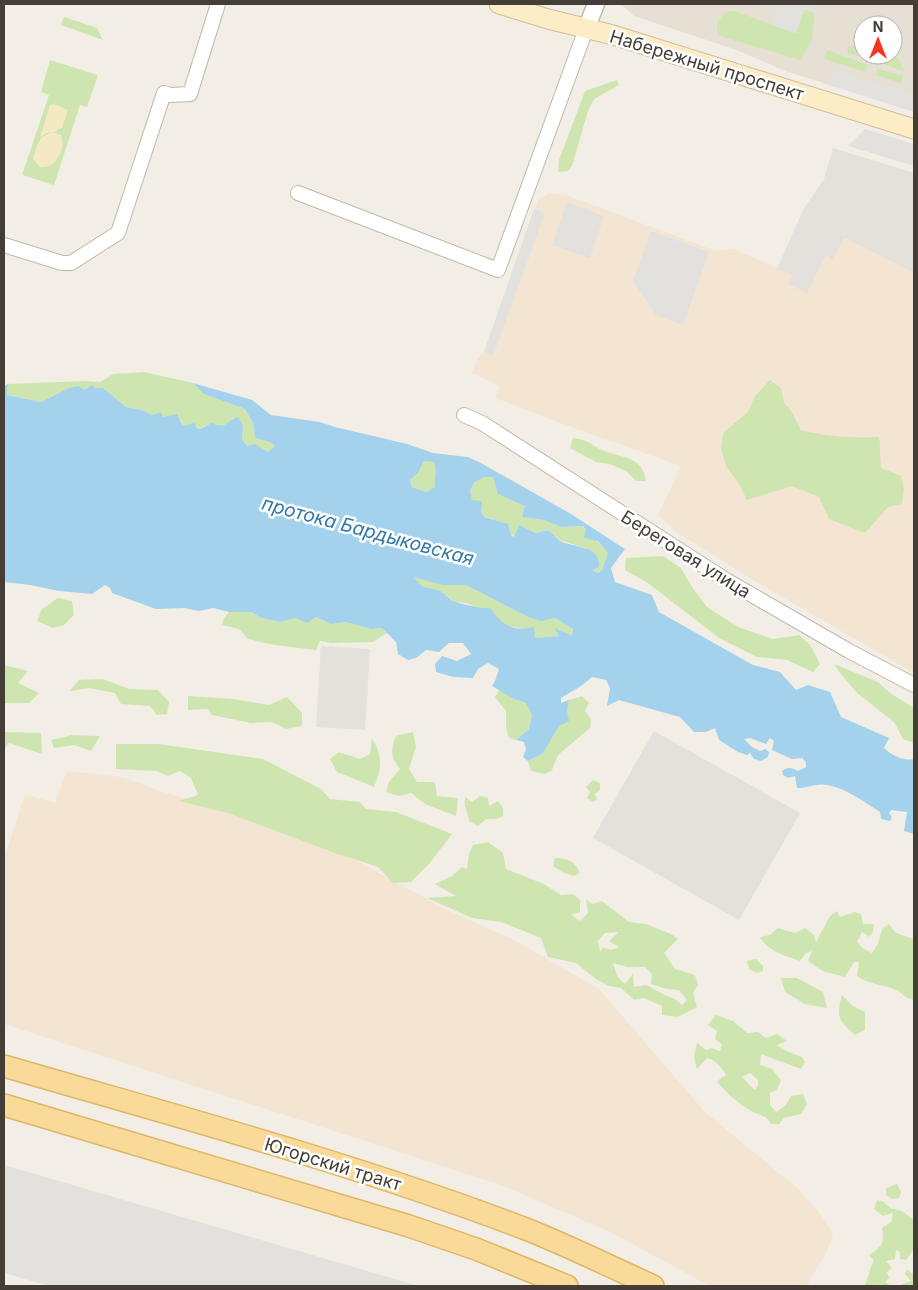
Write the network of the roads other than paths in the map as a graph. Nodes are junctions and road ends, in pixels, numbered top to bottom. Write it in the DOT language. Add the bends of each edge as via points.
graph roads {
  1 [pos="218,4"];
  2 [pos="499,4"];
  3 [pos="596,4"];
  4 [pos="586,29"];
  5 [pos="914,129"];
  6 [pos="298,193"];
  7 [pos="4,245"];
  8 [pos="464,414"];
  9 [pos="914,685"];
  10 [pos="4,1066"];
  11 [pos="4,1104"];
  12 [pos="567,1286"];
  13 [pos="653,1286"];
  1 -- 7 [label="street" via="190,94 164,93 118,233 71,263"];
  2 -- 4 [label="main road, Набережный проспект"];
  3 -- 4 [label="street"];
  4 -- 5 [label="main road, Набережный проспект"];
  4 -- 6 [label="street" via="498,270"];
  8 -- 9 [label="street, Береговая улица" via="726,580 849,652"];
  10 -- 13 [label="main road, Югорский тракт" via="416,1189 528,1230"];
  11 -- 12 [label="main road" via="408,1226"];
}
